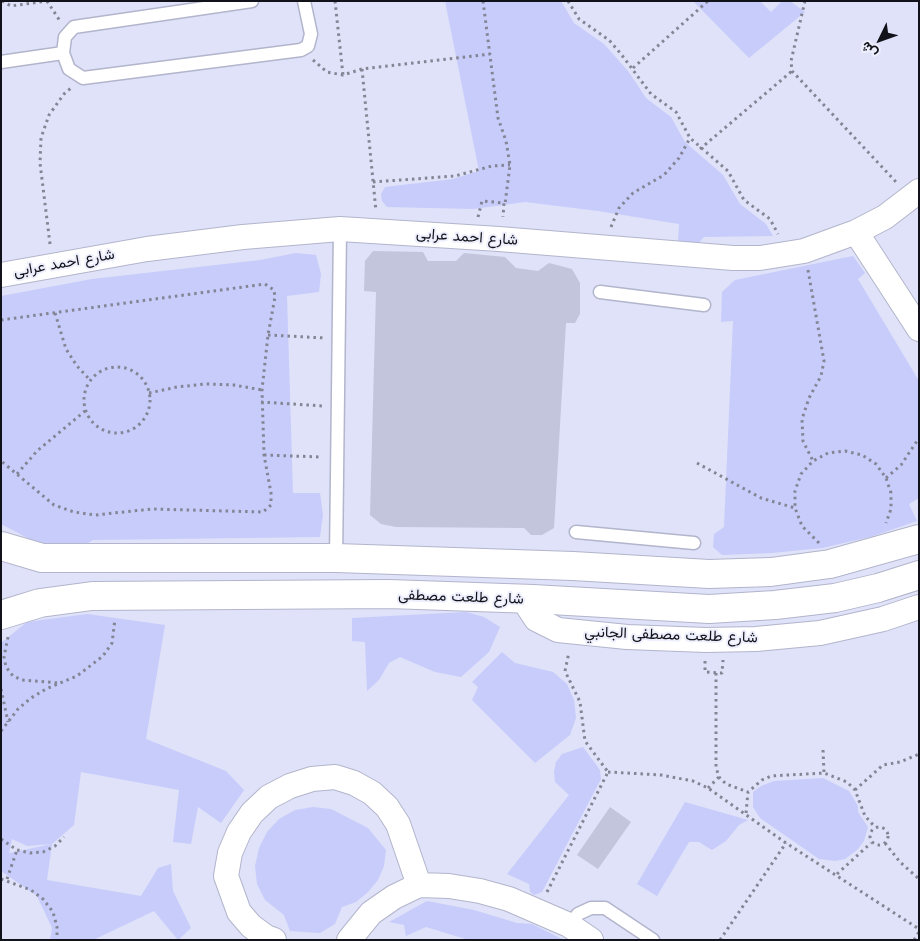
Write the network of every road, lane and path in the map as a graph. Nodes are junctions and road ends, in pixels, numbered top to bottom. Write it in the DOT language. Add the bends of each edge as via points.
graph roads {
  1 [pos="2,1"];
  2 [pos="47,1"];
  3 [pos="252,1"];
  4 [pos="304,1"];
  5 [pos="335,1"];
  6 [pos="483,1"];
  7 [pos="568,1"];
  8 [pos="708,1"];
  9 [pos="805,1"];
  10 [pos="68,31"];
  11 [pos="308,46"];
  12 [pos="63,53"];
  13 [pos="490,54"];
  14 [pos="1,62"];
  15 [pos="633,68"];
  16 [pos="362,69"];
  17 [pos="792,71"];
  18 [pos="343,75"];
  19 [pos="83,78"];
  20 [pos="690,138"];
  21 [pos="700,149"];
  22 [pos="510,165"];
  23 [pos="373,182"];
  24 [pos="915,194"];
  25 [pos="505,204"];
  26 [pos="340,229"];
  27 [pos="378,231"];
  28 [pos="856,232"];
  29 [pos="602,248"];
  30 [pos="796,252"];
  31 [pos="52,265"];
  32 [pos="1,275"];
  33 [pos="600,292"];
  34 [pos="704,305"];
  35 [pos="55,313"];
  36 [pos="1,320"];
  37 [pos="919,329"];
  38 [pos="268,335"];
  39 [pos="338,338"];
  40 [pos="90,380"];
  41 [pos="262,390"];
  42 [pos="149,394"];
  43 [pos="261,402"];
  44 [pos="336,407"];
  45 [pos="85,411"];
  46 [pos="919,438"];
  47 [pos="264,455"];
  48 [pos="337,458"];
  49 [pos="1,461"];
  50 [pos="813,461"];
  51 [pos="697,463"];
  52 [pos="17,474"];
  53 [pos="886,478"];
  54 [pos="795,508"];
  55 [pos="576,532"];
  56 [pos="919,539"];
  57 [pos="694,544"];
  58 [pos="1,546"];
  59 [pos="877,553"];
  60 [pos="336,558"];
  61 [pos="839,563"];
  62 [pos="919,575"];
  63 [pos="118,597"];
  64 [pos="523,599"];
  65 [pos="917,612"];
  66 [pos="8,613"];
  67 [pos="574,632"];
  68 [pos="716,673"];
  69 [pos="62,683"];
  70 [pos="1,689"];
  71 [pos="8,723"];
  72 [pos="1,732"];
  73 [pos="823,750"];
  74 [pos="919,754"];
  75 [pos="608,772"];
  76 [pos="824,773"];
  77 [pos="719,777"];
  78 [pos="708,788"];
  79 [pos="855,790"];
  80 [pos="748,792"];
  81 [pos="746,814"];
  82 [pos="875,827"];
  83 [pos="64,837"];
  84 [pos="1,838"];
  85 [pos="872,842"];
  86 [pos="786,843"];
  87 [pos="885,843"];
  88 [pos="18,850"];
  89 [pos="837,874"];
  90 [pos="1,879"];
  91 [pos="7,879"];
  92 [pos="919,879"];
  93 [pos="419,885"];
  94 [pos="537,910"];
  95 [pos="569,925"];
  96 [pos="919,930"];
  97 [pos="57,940"];
  98 [pos="274,940"];
  99 [pos="349,940"];
  100 [pos="591,940"];
  101 [pos="652,940"];
  102 [pos="720,940"];
  103 [pos="914,940"];
  1 -- 2 [label="path" via="11,6"];
  2 -- 10 [label="path"];
  3 -- 10 [label="lane" via="74,27"];
  4 -- 11 [label="lane" via="311,34"];
  5 -- 18 [label="path"];
  6 -- 13 [label="path"];
  7 -- 15 [label="path" via="579,19 608,40"];
  8 -- 15 [label="path"];
  9 -- 17 [label="path" via="791,61"];
  10 -- 12 [label="lane"];
  11 -- 18 [label="path" via="314,62 326,72"];
  11 -- 19 [label="lane" via="301,50"];
  12 -- 14 [label="lane"];
  12 -- 19 [label="lane" via="69,69"];
  13 -- 16 [label="path"];
  13 -- 22 [label="path" via="498,118"];
  15 -- 20 [label="path" via="651,94 676,112"];
  16 -- 18 [label="path"];
  16 -- 23 [label="path"];
  17 -- 21 [label="path"];
  17 -- 24 [label="path"];
  19 -- 31 [label="path" via="64,94 49,115 41,138 40,163"];
  20 -- 21 [label="path"];
  20 -- 29 [label="path" via="664,175 633,193 619,208"];
  21 -- 30 [label="path" via="728,171 744,200 770,219"];
  22 -- 23 [label="path" via="454,176"];
  22 -- 25 [label="path"];
  23 -- 27 [label="path"];
  24 -- 28 [label="street, شارع احمد عرابى" via="885,217"];
  26 -- 27 [label="street, شارع احمد عرابى"];
  26 -- 31 [label="street, شارع احمد عرابى" via="157,248"];
  26 -- 39 [label="lane"];
  27 -- 29 [label="street, شارع احمد عرابى"];
  28 -- 30 [label="street, شارع احمد عرابى"];
  28 -- 37 [label="street"];
  29 -- 30 [label="street, شارع احمد عرابى" via="733,258"];
  30 -- 50 [label="path" via="824,361 821,376 802,419 803,441"];
  31 -- 32 [label="street, شارع احمد عرابى"];
  33 -- 34 [label="lane"];
  35 -- 36 [label="path"];
  35 -- 38 [label="path" via="265,284 274,290 275,298"];
  35 -- 40 [label="path" via="66,349"];
  38 -- 39 [label="path"];
  38 -- 41 [label="path"];
  39 -- 44 [label="lane"];
  40 -- 42 [label="path" via="105,369 124,368 140,376"];
  40 -- 45 [label="path" via="84,395"];
  41 -- 42 [label="path" via="206,384"];
  41 -- 43 [label="path"];
  42 -- 45 [label="path" via="144,419 138,426 122,433 104,431"];
  43 -- 44 [label="path"];
  43 -- 47 [label="path"];
  44 -- 48 [label="lane"];
  45 -- 52 [label="path" via="37,451"];
  46 -- 53 [label="path" via="901,465"];
  47 -- 48 [label="path"];
  47 -- 52 [label="path" via="271,505 263,512 152,509 94,515 74,512 54,505"];
  48 -- 60 [label="lane"];
  49 -- 52 [label="path"];
  50 -- 53 [label="path" via="828,453 845,451 862,455 876,464"];
  50 -- 54 [label="path" via="801,474 795,491"];
  51 -- 54 [label="path" via="761,498"];
  53 -- 59 [label="path" via="891,508"];
  54 -- 61 [label="path" via="802,526"];
  55 -- 57 [label="lane"];
  56 -- 59 [label="street"];
  58 -- 60 [label="street" via="42,558"];
  59 -- 61 [label="street"];
  60 -- 61 [label="street" via="709,574 770,572"];
  62 -- 64 [label="street, شارع طلعت مصطفى" via="835,598 710,609"];
  63 -- 64 [label="street, شارع طلعت مصطفى" via="389,594"];
  63 -- 66 [label="street, شارع طلعت مصطفى" via="66,598"];
  63 -- 69 [label="path" via="112,642 91,668"];
  64 -- 67 [label="street, شارع طلعت مصطفى الجانبي" via="536,619 546,626"];
  65 -- 67 [label="street, شارع طلعت مصطفى الجانبي" via="812,634 756,639 627,637"];
  66 -- 69 [label="path" via="6,667 13,676 22,680"];
  67 -- 75 [label="path" via="565,671 580,702 586,741"];
  68 -- 77 [label="path" via="716,767"];
  69 -- 71 [label="path" via="31,698"];
  70 -- 71 [label="path"];
  71 -- 72 [label="path"];
  73 -- 76 [label="path"];
  74 -- 79 [label="path" via="883,765"];
  75 -- 78 [label="path" via="677,777"];
  75 -- 94 [label="path"];
  76 -- 79 [label="path" via="840,778"];
  76 -- 80 [label="path" via="771,776"];
  77 -- 78 [label="path"];
  77 -- 80 [label="path" via="726,784"];
  78 -- 81 [label="path"];
  79 -- 82 [label="path" via="865,816"];
  80 -- 81 [label="path"];
  81 -- 86 [label="path"];
  82 -- 85 [label="path" via="869,836"];
  82 -- 87 [label="path" via="880,826 888,833"];
  83 -- 88 [label="path" via="43,852"];
  84 -- 88 [label="path"];
  85 -- 87 [label="path" via="876,845"];
  85 -- 89 [label="path"];
  86 -- 89 [label="path"];
  86 -- 102 [label="path"];
  87 -- 92 [label="path"];
  88 -- 91 [label="path"];
  89 -- 96 [label="path"];
  90 -- 91 [label="path"];
  91 -- 97 [label="path" via="43,899 53,912"];
  93 -- 94 [label="street" via="480,891"];
  93 -- 98 [label="street" via="398,824 372,793 335,777 312,779 290,786 269,797 252,813 230,853 226,876 239,912 251,926"];
  93 -- 99 [label="street" via="394,897 371,914"];
  94 -- 95 [label="street"];
  95 -- 100 [label="street"];
  95 -- 101 [label="lane" via="578,914 590,908 605,908"];
  96 -- 103 [label="path"];
}
